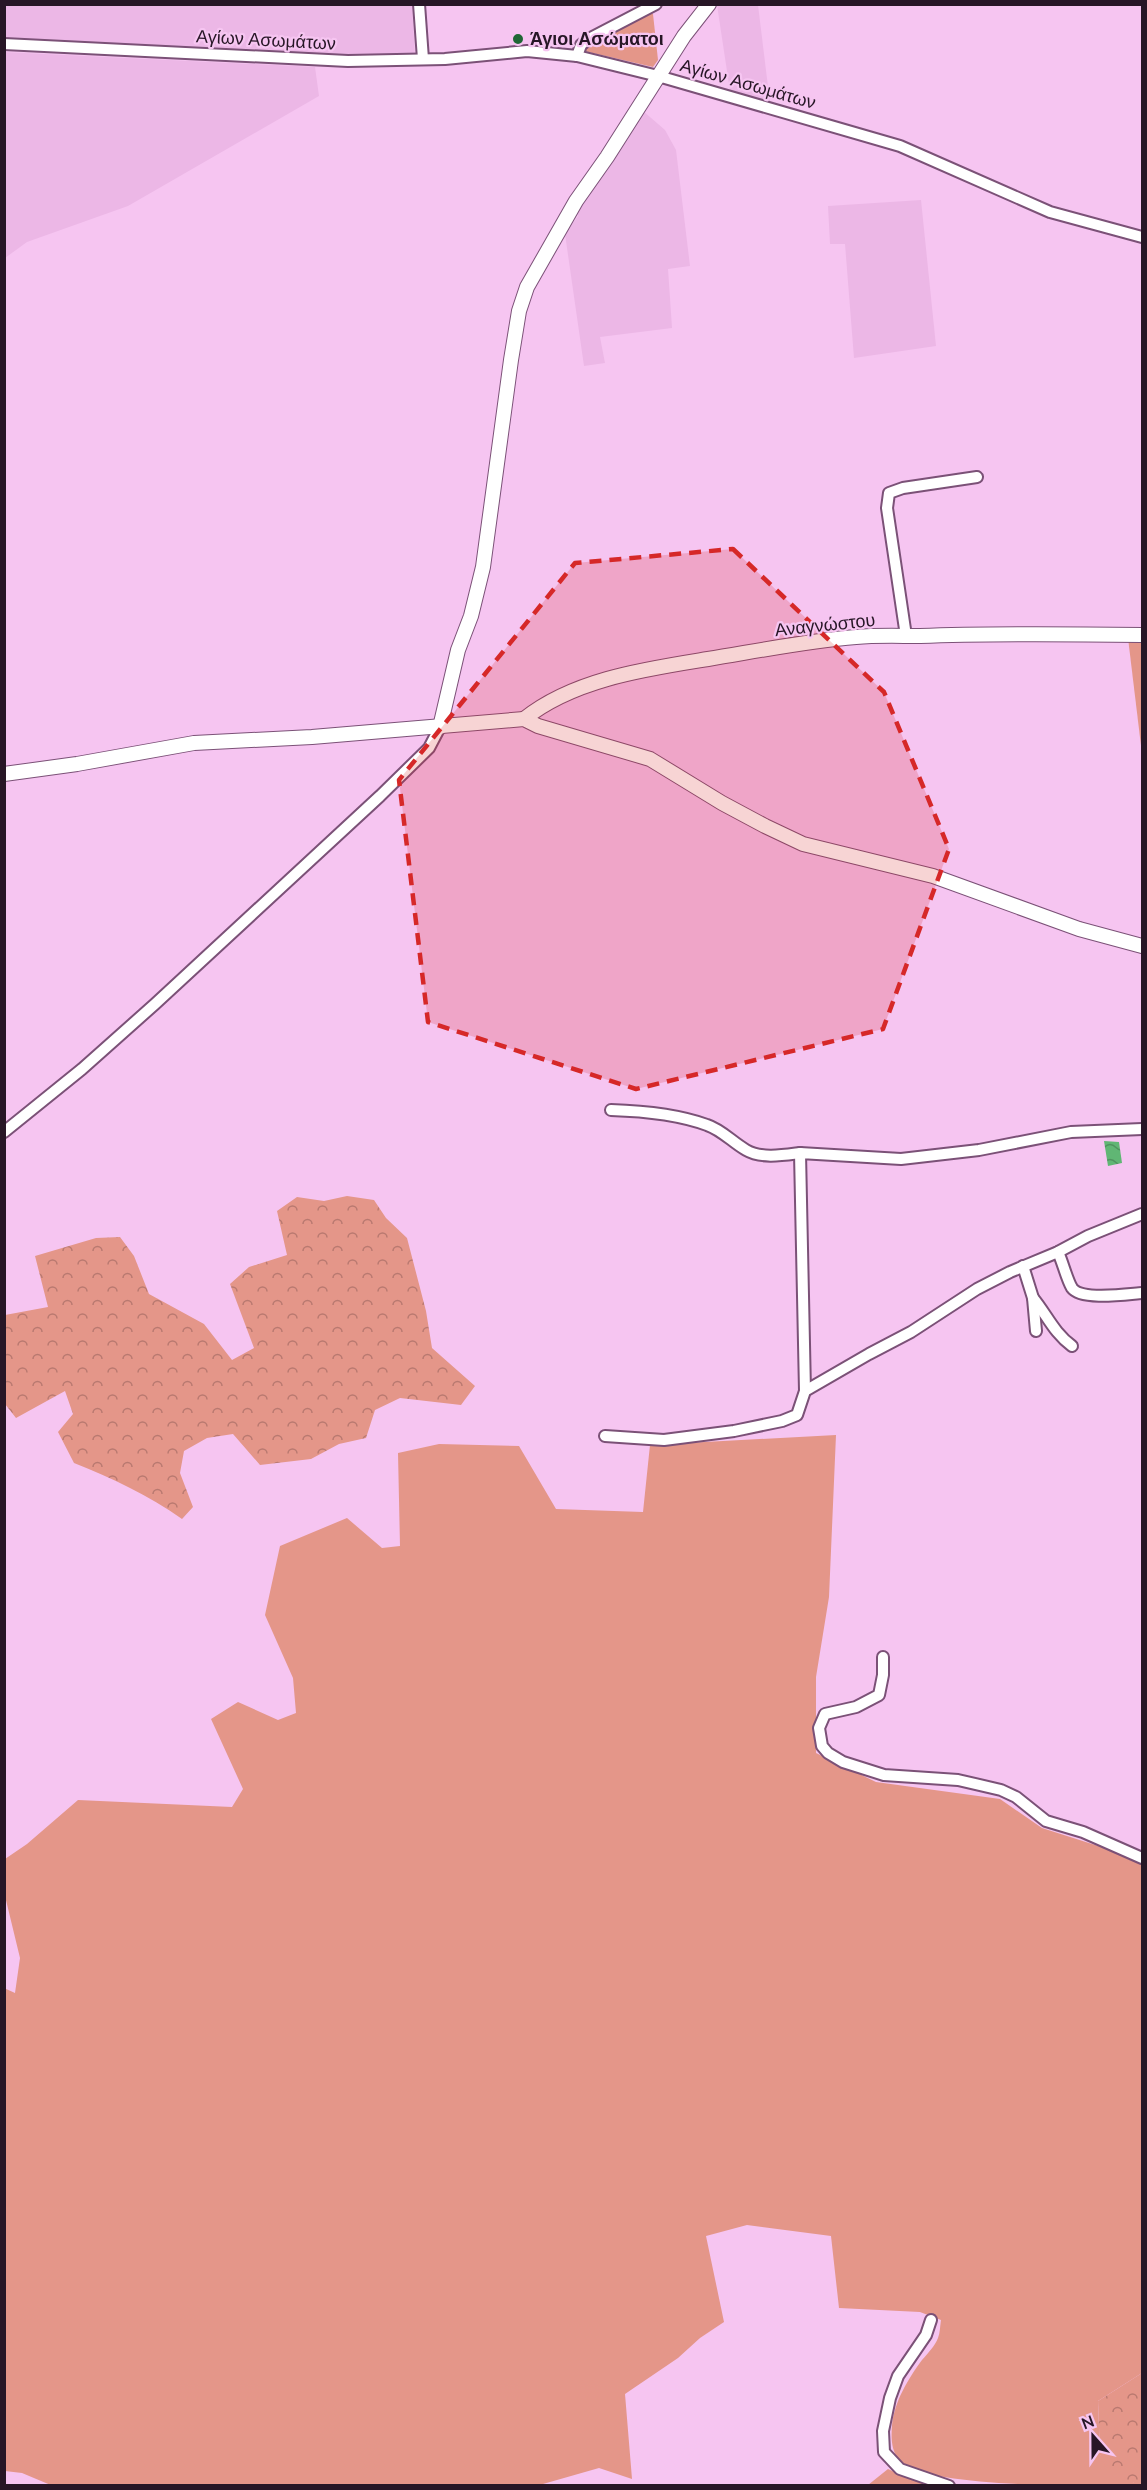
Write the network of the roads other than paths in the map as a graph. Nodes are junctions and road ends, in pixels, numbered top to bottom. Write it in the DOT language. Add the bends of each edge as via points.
graph roads {
  1 [pos="419,4"];
  2 [pos="656,4"];
  3 [pos="709,4"];
  4 [pos="4,44"];
  5 [pos="577,56"];
  6 [pos="423,60"];
  7 [pos="658,76"];
  8 [pos="1143,237"];
  9 [pos="978,477"];
  10 [pos="1143,634"];
  11 [pos="906,636"];
  12 [pos="524,719"];
  13 [pos="440,727"];
  14 [pos="4,774"];
  15 [pos="1143,946"];
  16 [pos="611,1110"];
  17 [pos="1143,1129"];
  18 [pos="4,1132"];
  19 [pos="800,1153"];
  20 [pos="1143,1214"];
  21 [pos="1058,1252"];
  22 [pos="1023,1266"];
  23 [pos="1143,1293"];
  24 [pos="1033,1298"];
  25 [pos="1036,1331"];
  26 [pos="1072,1346"];
  27 [pos="805,1391"];
  28 [pos="604,1436"];
  29 [pos="883,1657"];
  30 [pos="1143,1858"];
  31 [pos="931,2320"];
  32 [pos="949,2486"];
  1 -- 6 [label="street"];
  2 -- 5 [label="street" via="587,40"];
  3 -- 7 [label="street"];
  4 -- 6 [label="street, Αγίων Ασωμάτων" via="348,61"];
  5 -- 6 [label="street, Αγίων Ασωμάτων" via="527,51"];
  5 -- 7 [label="street, Αγίων Ασωμάτων"];
  7 -- 8 [label="street, Αγίων Ασωμάτων" via="900,146 1050,212"];
  7 -- 13 [label="street" via="576,201 527,287 511,360 483,567"];
  9 -- 11 [label="street" via="889,493 887,508"];
  10 -- 11 [label="street, Αναγνώστου"];
  11 -- 12 [label="street, Αναγνώστου" via="846,638 663,666 587,686"];
  12 -- 13 [label="street"];
  12 -- 15 [label="street" via="650,759 756,822 803,844 933,876 1079,929"];
  13 -- 14 [label="street" via="194,743"];
  13 -- 18 [label="street" via="429,748 380,796 82,1069"];
  16 -- 19 [label="street" via="704,1123 758,1154"];
  17 -- 19 [label="street" via="1071,1132 901,1160"];
  19 -- 27 [label="street"];
  20 -- 21 [label="street"];
  21 -- 22 [label="street"];
  21 -- 23 [label="street" via="1072,1289 1082,1294"];
  22 -- 24 [label="street"];
  22 -- 27 [label="street"];
  24 -- 25 [label="street"];
  24 -- 26 [label="street" via="1053,1330"];
  27 -- 28 [label="street" via="797,1414 782,1421 664,1440"];
  29 -- 30 [label="street" via="879,1695 856,1707 825,1714 819,1728 822,1746 828,1753 884,1775 958,1780 1001,1790 1046,1821"];
  31 -- 32 [label="street" via="926,2335 898,2376 890,2398 883,2431 884,2452 900,2469"];
}
